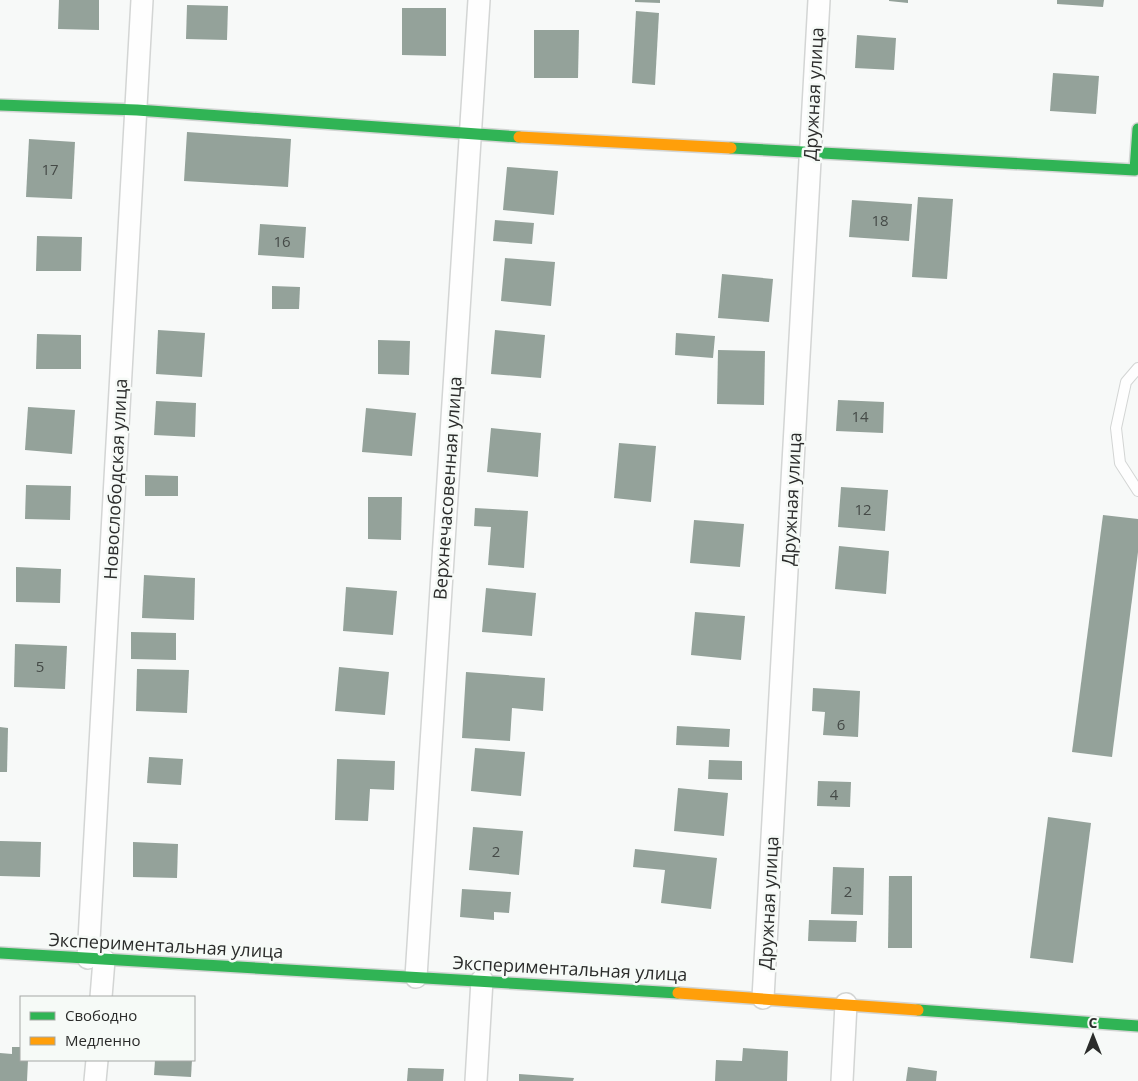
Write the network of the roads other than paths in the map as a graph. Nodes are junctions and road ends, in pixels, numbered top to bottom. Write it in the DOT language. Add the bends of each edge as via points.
graph roads {
  1 [pos="142,0"];
  2 [pos="479,0"];
  3 [pos="819,0"];
  4 [pos="0,105"];
  5 [pos="137,110"];
  6 [pos="1138,129"];
  7 [pos="470,134"];
  8 [pos="810,152"];
  9 [pos="1138,368"];
  10 [pos="1138,491"];
  11 [pos="0,953"];
  12 [pos="96,959"];
  13 [pos="416,977"];
  14 [pos="482,980"];
  15 [pos="101,996"];
  16 [pos="763,998"];
  17 [pos="846,1004"];
  18 [pos="1138,1026"];
  19 [pos="97,1061"];
  20 [pos="95,1081"];
  21 [pos="476,1081"];
  22 [pos="842,1081"];
  1 -- 5 [label="street, Новослободская улица"];
  2 -- 7 [label="street, Верхнечасовенная улица"];
  3 -- 8 [label="street, Дружная улица"];
  4 -- 5 [label="street"];
  5 -- 7 [label="street"];
  5 -- 12 [label="street, Новослободская улица"];
  6 -- 8 [label="street" via="1135,170"];
  7 -- 8 [label="street"];
  7 -- 13 [label="street, Верхнечасовенная улица"];
  8 -- 16 [label="street, Дружная улица"];
  9 -- 10 [label="lane" via="1126,382 1116,428 1120,463"];
  11 -- 12 [label="street, Экспериментальная улица"];
  12 -- 13 [label="street, Экспериментальная улица"];
  12 -- 15 [label="street, Новослободская улица"];
  13 -- 14 [label="street, Экспериментальная улица"];
  14 -- 16 [label="street, Экспериментальная улица"];
  14 -- 21 [label="street"];
  16 -- 17 [label="street, Экспериментальная улица"];
  17 -- 18 [label="street, Экспериментальная улица"];
  17 -- 22 [label="street"];
  19 -- 20 [label="street"];
}
